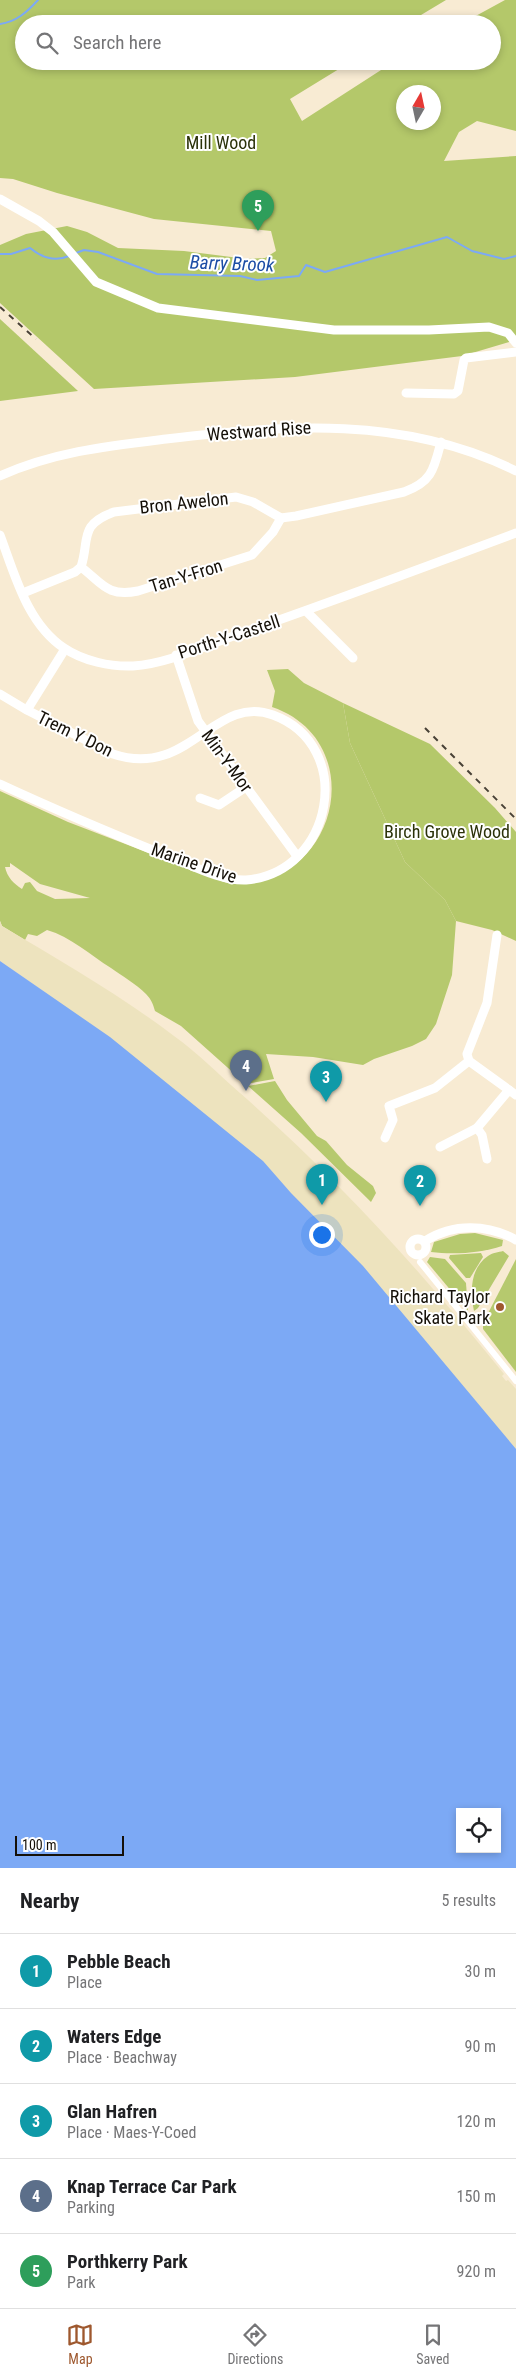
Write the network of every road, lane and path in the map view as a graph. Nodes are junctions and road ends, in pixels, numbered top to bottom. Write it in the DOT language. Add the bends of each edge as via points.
graph roads {
  1 [pos="0,199"];
  2 [pos="516,343"];
  3 [pos="516,352"];
  4 [pos="406,392"];
  5 [pos="440,442"];
  6 [pos="516,471"];
  7 [pos="0,476"];
  8 [pos="281,518"];
  9 [pos="516,533"];
  10 [pos="0,535"];
  11 [pos="81,567"];
  12 [pos="23,593"];
  13 [pos="306,612"];
  14 [pos="65,649"];
  15 [pos="176,655"];
  16 [pos="352,658"];
  17 [pos="0,694"];
  18 [pos="27,710"];
  19 [pos="205,733"];
  20 [pos="0,784"];
  21 [pos="246,787"];
  22 [pos="200,798"];
  23 [pos="297,856"];
  24 [pos="497,935"];
  25 [pos="468,1061"];
  26 [pos="512,1093"];
  27 [pos="478,1128"];
  28 [pos="385,1138"];
  29 [pos="440,1147"];
  30 [pos="486,1159"];
  31 [pos="516,1240"];
  32 [pos="425,1241"];
  33 [pos="420,1262"];
  34 [pos="516,1381"];
  1 -- 2 [label="street" via="53,232 96,282 158,308 334,330 488,327 508,333"];
  3 -- 4 [label="street" via="466,358 458,391 454,394"];
  5 -- 6 [label="street, Westward Rise" via="492,459"];
  5 -- 7 [label="street, Westward Rise" via="404,434 346,428 275,428 90,448 29,463"];
  5 -- 8 [label="street" via="436,462 420,486"];
  8 -- 11 [label="street, Tan-Y-Fron" via="252,555 138,591 121,593 110,590 98,584"];
  8 -- 11 [label="street, Bron Awelon" via="254,502 236,497 114,512 103,516 87,534"];
  9 -- 13 [label="street, Porth-Y-Castell"];
  10 -- 12 [label="street, Porth-Y-Castell"];
  11 -- 12 [label="street"];
  12 -- 14 [label="street, Porth-Y-Castell" via="40,624"];
  13 -- 15 [label="street, Porth-Y-Castell"];
  13 -- 16 [label="street"];
  14 -- 15 [label="street, Porth-Y-Castell" via="102,663 121,666"];
  14 -- 18 [label="street, Trem Y Don"];
  15 -- 19 [label="street, Min-Y-Mor" via="191,704"];
  17 -- 18 [label="street, Trem Y Don"];
  18 -- 19 [label="street, Trem Y Don" via="125,758 145,760 166,756"];
  19 -- 21 [label="street, Min-Y-Mor"];
  19 -- 23 [label="street, Marine Drive" via="220,720 249,712 270,714 305,734 321,764 326,800 317,831"];
  20 -- 23 [label="street, Marine Drive" via="72,817 230,879 259,877 281,869"];
  21 -- 22 [label="street" via="219,805"];
  21 -- 23 [label="street, Min-Y-Mor"];
  24 -- 25 [label="street" via="487,1003 467,1054"];
  25 -- 26 [label="street"];
  25 -- 28 [label="street" via="435,1088 389,1106 393,1120"];
  26 -- 27 [label="street"];
  27 -- 29 [label="street"];
  27 -- 30 [label="street"];
  31 -- 32 [label="street" via="489,1230 466,1228"];
  33 -- 34 [label="street"];
}
